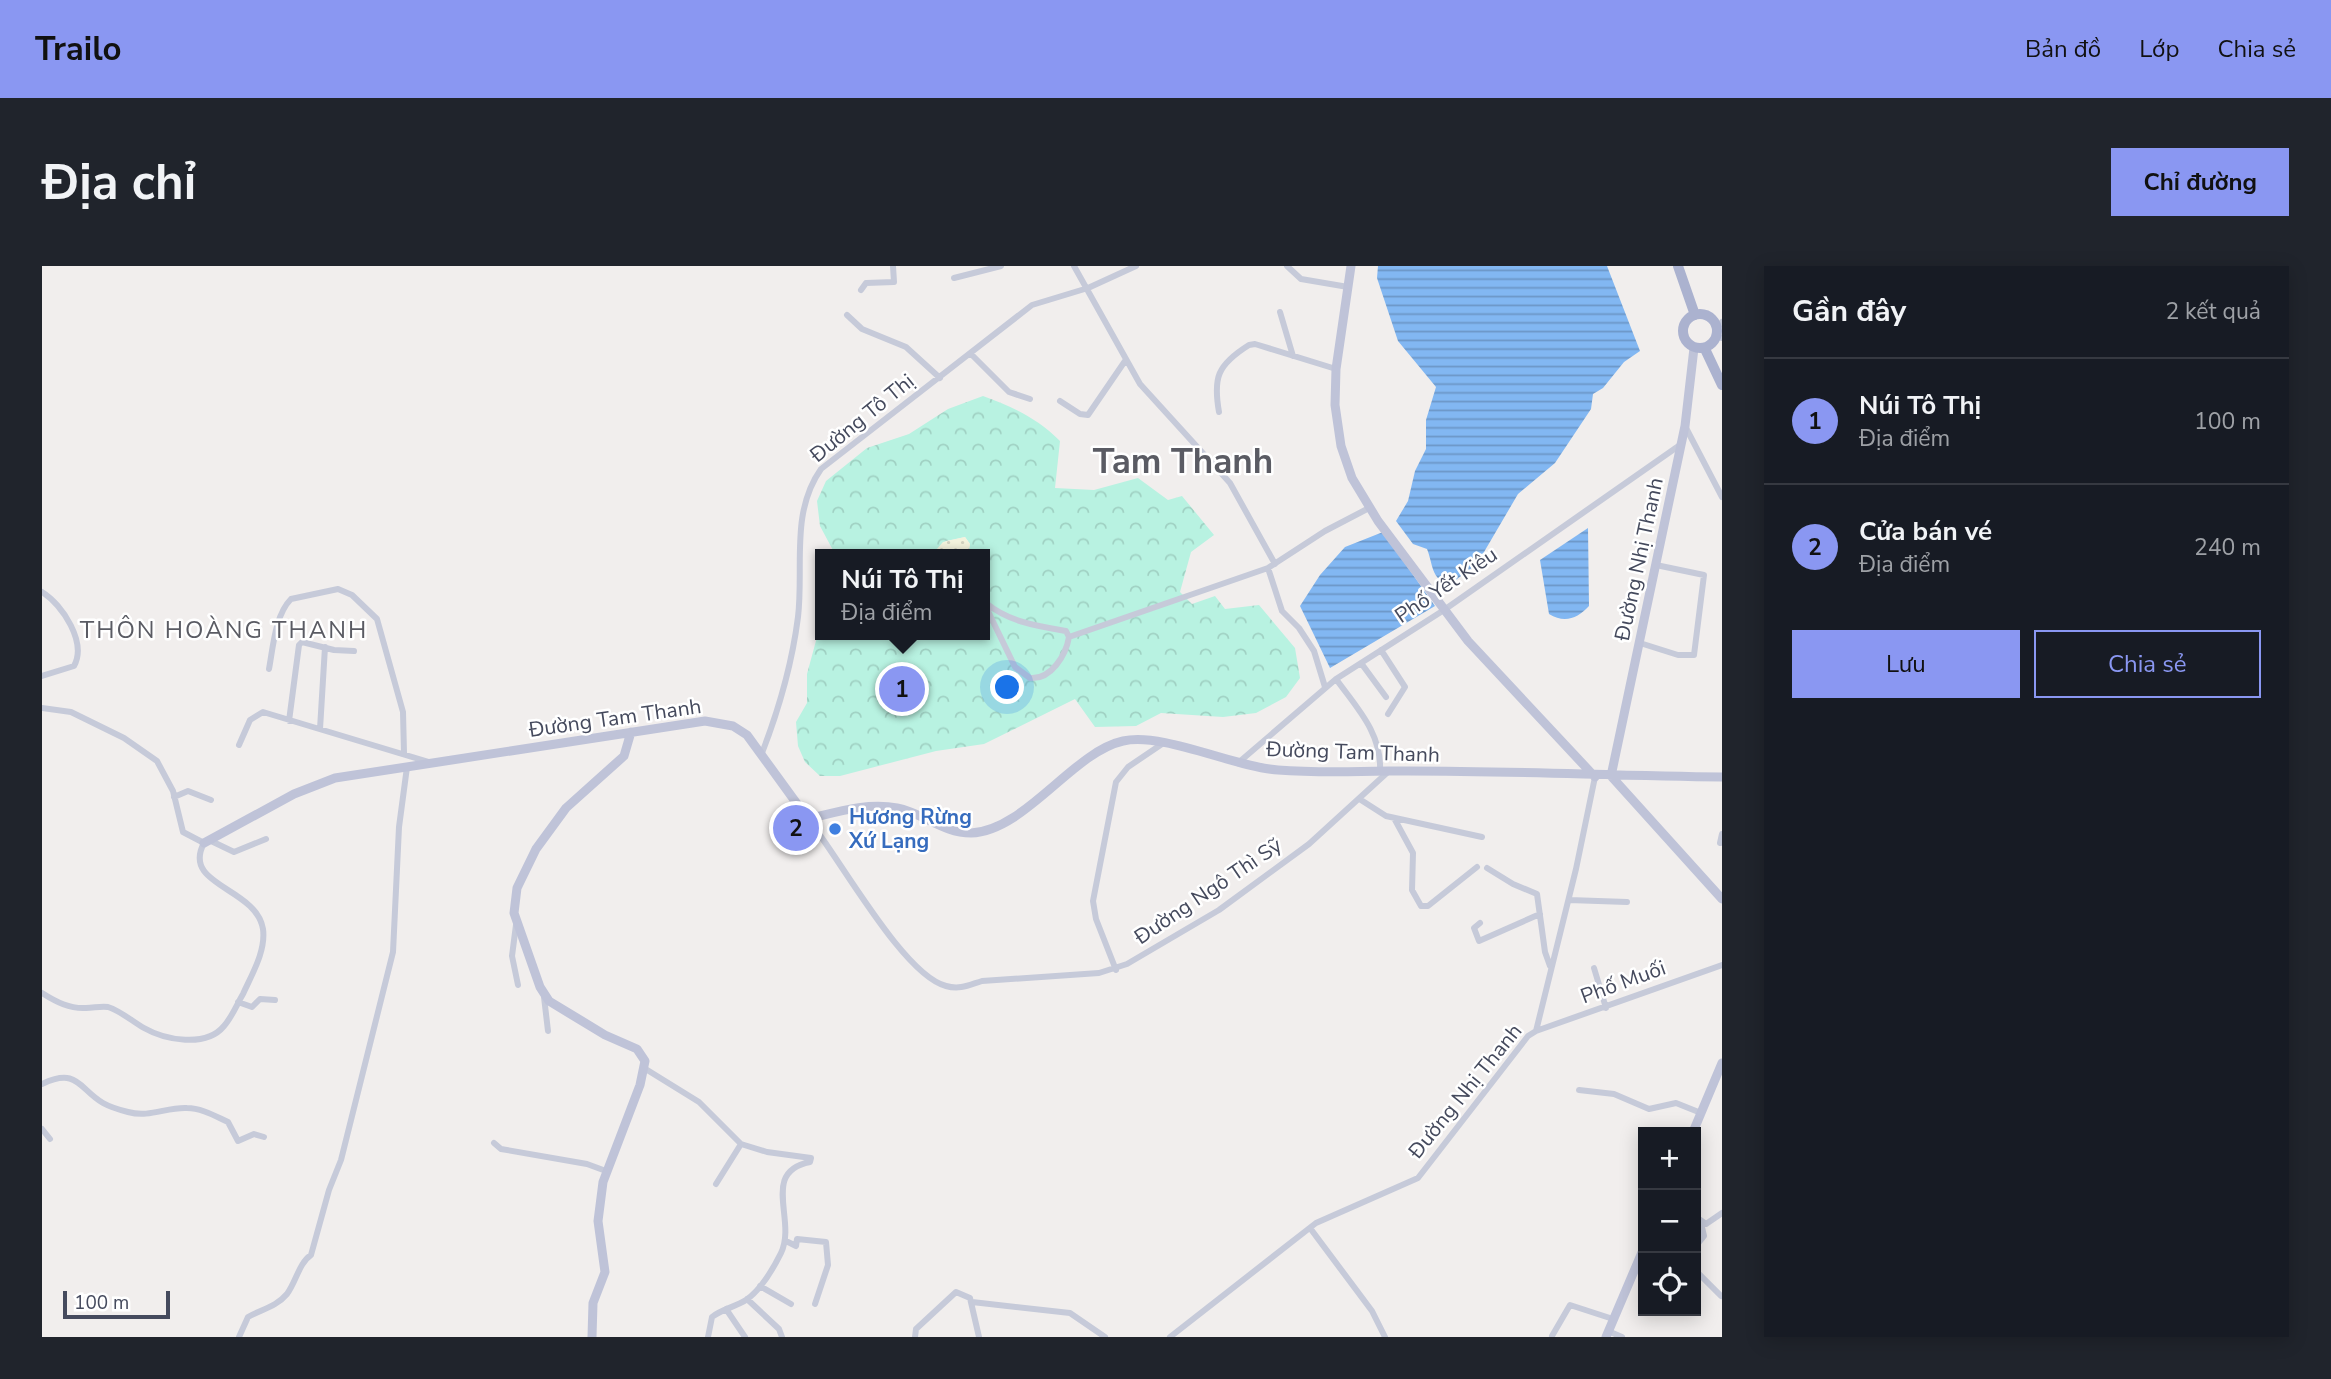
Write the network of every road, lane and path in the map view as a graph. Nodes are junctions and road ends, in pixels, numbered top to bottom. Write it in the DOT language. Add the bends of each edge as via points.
graph roads {
  1 [pos="893,266"];
  2 [pos="1001,266"];
  3 [pos="1074,266"];
  4 [pos="1136,266"];
  5 [pos="1287,266"];
  6 [pos="1351,266"];
  7 [pos="1678,266"];
  8 [pos="954,278"];
  9 [pos="1348,287"];
  10 [pos="1088,288"];
  11 [pos="860,290"];
  12 [pos="1280,312"];
  13 [pos="847,314"];
  14 [pos="1695,315"];
  15 [pos="1720,331"];
  16 [pos="1700,348"];
  17 [pos="971,354"];
  18 [pos="1293,356"];
  19 [pos="1125,361"];
  20 [pos="1336,369"];
  21 [pos="940,378"];
  22 [pos="1722,385"];
  23 [pos="1030,399"];
  24 [pos="1060,401"];
  25 [pos="1219,412"];
  26 [pos="1685,426"];
  27 [pos="1680,445"];
  28 [pos="1722,497"];
  29 [pos="1369,508"];
  30 [pos="1275,564"];
  31 [pos="1656,565"];
  32 [pos="1268,568"];
  33 [pos="42,592"];
  34 [pos="990,607"];
  35 [pos="1444,610"];
  36 [pos="990,615"];
  37 [pos="1069,637"];
  38 [pos="1640,643"];
  39 [pos="325,647"];
  40 [pos="1381,650"];
  41 [pos="354,651"];
  42 [pos="1361,663"];
  43 [pos="269,669"];
  44 [pos="42,676"];
  45 [pos="1336,679"];
  46 [pos="1325,687"];
  47 [pos="1386,697"];
  48 [pos="42,708"];
  49 [pos="1388,714"];
  50 [pos="289,720"];
  51 [pos="320,729"];
  52 [pos="631,732"];
  53 [pos="1162,744"];
  54 [pos="239,745"];
  55 [pos="762,753"];
  56 [pos="404,754"];
  57 [pos="431,762"];
  58 [pos="1238,763"];
  59 [pos="407,767"];
  60 [pos="1384,771"];
  61 [pos="1611,776"];
  62 [pos="1595,777"];
  63 [pos="1722,777"];
  64 [pos="174,797"];
  65 [pos="211,800"];
  66 [pos="1361,800"];
  67 [pos="1394,818"];
  68 [pos="808,819"];
  69 [pos="1722,834"];
  70 [pos="1482,837"];
  71 [pos="266,839"];
  72 [pos="206,841"];
  73 [pos="1720,843"];
  74 [pos="1477,867"];
  75 [pos="1487,867"];
  76 [pos="1722,899"];
  77 [pos="1569,900"];
  78 [pos="1627,902"];
  79 [pos="1540,914"];
  80 [pos="1480,923"];
  81 [pos="516,925"];
  82 [pos="1722,965"];
  83 [pos="1551,967"];
  84 [pos="1594,968"];
  85 [pos="1115,970"];
  86 [pos="519,985"];
  87 [pos="42,993"];
  88 [pos="544,995"];
  89 [pos="275,1000"];
  90 [pos="239,1002"];
  91 [pos="1606,1008"];
  92 [pos="548,1031"];
  93 [pos="1536,1031"];
  94 [pos="1722,1063"];
  95 [pos="644,1068"];
  96 [pos="1720,1077"];
  97 [pos="42,1084"];
  98 [pos="1579,1090"];
  99 [pos="1701,1113"];
  100 [pos="1695,1127"];
  101 [pos="42,1129"];
  102 [pos="264,1137"];
  103 [pos="50,1139"];
  104 [pos="494,1143"];
  105 [pos="741,1144"];
  106 [pos="606,1171"];
  107 [pos="716,1184"];
  108 [pos="1722,1213"];
  109 [pos="1701,1221"];
  110 [pos="1310,1228"];
  111 [pos="786,1241"];
  112 [pos="1642,1253"];
  113 [pos="1701,1275"];
  114 [pos="760,1286"];
  115 [pos="1721,1296"];
  116 [pos="747,1299"];
  117 [pos="972,1301"];
  118 [pos="791,1304"];
  119 [pos="815,1304"];
  120 [pos="726,1309"];
  121 [pos="1614,1319"];
  122 [pos="1607,1334"];
  123 [pos="1552,1336"];
  124 [pos="239,1337"];
  125 [pos="592,1337"];
  126 [pos="708,1337"];
  127 [pos="745,1337"];
  128 [pos="782,1337"];
  129 [pos="915,1337"];
  130 [pos="979,1337"];
  131 [pos="1105,1337"];
  132 [pos="1170,1337"];
  133 [pos="1385,1337"];
  134 [pos="1622,1337"];
  1 -- 11 [label="street" via="894,282 866,282"];
  2 -- 8 [label="street"];
  3 -- 10 [label="street"];
  4 -- 10 [label="street, Đường Tô Thị"];
  5 -- 9 [label="street" via="1301,279"];
  6 -- 9 [label="street"];
  7 -- 14 [label="main road"];
  9 -- 20 [label="street"];
  10 -- 17 [label="street, Đường Tô Thị" via="1032,305"];
  10 -- 19 [label="street"];
  12 -- 18 [label="street"];
  13 -- 21 [label="street" via="862,329 906,347"];
  14 -- 15 [label="main road" via="1713,319"];
  14 -- 16 [label="main road" via="1683,326 1683,335"];
  15 -- 16 [label="main road"];
  16 -- 22 [label="main road"];
  16 -- 26 [label="street, Đường Nhị Thanh"];
  17 -- 21 [label="street, Đường Tô Thị"];
  17 -- 23 [label="street" via="1009,393"];
  18 -- 20 [label="street"];
  18 -- 25 [label="street" via="1255,344 1243,349 1218,374 1214,385"];
  19 -- 24 [label="street" via="1088,415"];
  19 -- 30 [label="street" via="1152,400 1230,483"];
  20 -- 29 [label="street" via="1341,446"];
  21 -- 55 [label="street, Đường Tô Thị" via="821,469 805,497 793,645 779,708"];
  26 -- 27 [label="street, Đường Nhị Thanh"];
  26 -- 28 [label="street"];
  27 -- 31 [label="street, Đường Nhị Thanh"];
  27 -- 35 [label="street, Phố Yết Kiêu"];
  29 -- 30 [label="street"];
  29 -- 35 [label="street"];
  30 -- 32 [label="street"];
  31 -- 38 [label="street, Đường Nhị Thanh"];
  31 -- 38 [label="street" via="1704,575 1694,654 1678,655"];
  32 -- 37 [label="street"];
  32 -- 46 [label="street" via="1282,611 1314,651"];
  33 -- 44 [label="street" via="62,613 79,649 74,666"];
  34 -- 37 [label="street" via="1005,617 1066,631"];
  35 -- 40 [label="street, Phố Yết Kiêu"];
  35 -- 62 [label="street"];
  36 -- 37 [label="street" via="1015,667 1035,679 1046,675 1065,652"];
  38 -- 61 [label="street, Đường Nhị Thanh"];
  39 -- 41 [label="street"];
  39 -- 50 [label="street" via="299,645"];
  39 -- 51 [label="street"];
  40 -- 42 [label="street, Phố Yết Kiêu"];
  40 -- 49 [label="street" via="1405,687"];
  42 -- 45 [label="street, Phố Yết Kiêu"];
  42 -- 47 [label="street"];
  43 -- 56 [label="street" via="285,605 291,599 338,589 352,595 380,625 403,712"];
  45 -- 46 [label="street, Phố Yết Kiêu"];
  45 -- 60 [label="street" via="1374,734"];
  46 -- 58 [label="street, Phố Yết Kiêu"];
  48 -- 64 [label="street" via="71,712 144,750 164,770"];
  50 -- 51 [label="street"];
  50 -- 54 [label="street" via="258,714 244,728"];
  51 -- 56 [label="street"];
  52 -- 55 [label="street, Đường Tam Thanh" via="719,722 740,729"];
  52 -- 57 [label="street, Đường Tam Thanh"];
  52 -- 81 [label="street" via="624,756 566,808 536,849 517,888"];
  53 -- 58 [label="street, Đường Tam Thanh"];
  53 -- 68 [label="street, Đường Tam Thanh" via="1124,741 1109,747 1012,818 984,831 947,830 887,806"];
  53 -- 85 [label="street" via="1128,767 1116,782 1093,901"];
  55 -- 68 [label="street, Đường Tam Thanh"];
  56 -- 57 [label="street"];
  57 -- 59 [label="street, Đường Tam Thanh"];
  58 -- 60 [label="street, Đường Tam Thanh" via="1275,770"];
  59 -- 72 [label="street, Đường Tam Thanh" via="323,782"];
  59 -- 124 [label="street" via="393,952 341,1160 311,1255 286,1294 277,1304 248,1317"];
  60 -- 62 [label="street, Đường Tam Thanh"];
  60 -- 66 [label="street, Đường Ngô Thì Sỹ"];
  61 -- 62 [label="street, Đường Tam Thanh"];
  61 -- 63 [label="street, Đường Tam Thanh"];
  61 -- 76 [label="street"];
  62 -- 77 [label="street, Đường Nhị Thanh"];
  64 -- 65 [label="street" via="188,791"];
  64 -- 72 [label="street" via="183,832"];
  66 -- 67 [label="street"];
  66 -- 85 [label="street, Đường Ngô Thì Sỹ" via="1219,909"];
  67 -- 70 [label="street"];
  67 -- 74 [label="street" via="1413,853 1412,890 1421,906 1428,906"];
  68 -- 85 [label="street, Đường Ngô Thì Sỹ" via="891,940 918,970 944,986 964,988 982,981"];
  69 -- 73 [label="street"];
  71 -- 72 [label="street" via="234,852"];
  72 -- 90 [label="street" via="198,859 202,870 244,899 260,919 263,931 260,955"];
  75 -- 79 [label="street" via="1534,892"];
  77 -- 78 [label="street"];
  77 -- 83 [label="street, Đường Nhị Thanh"];
  79 -- 80 [label="street" via="1479,941 1474,928"];
  79 -- 83 [label="street"];
  81 -- 86 [label="street" via="512,956"];
  81 -- 88 [label="street"];
  82 -- 91 [label="street, Phố Muối"];
  83 -- 93 [label="street, Đường Nhị Thanh"];
  84 -- 91 [label="street"];
  87 -- 90 [label="street" via="73,1008 110,1008 146,1030 176,1039 218,1032"];
  88 -- 92 [label="street"];
  88 -- 95 [label="street" via="595,1029 642,1052"];
  89 -- 90 [label="street" via="260,999 252,1007"];
  91 -- 93 [label="street, Phố Muối"];
  93 -- 110 [label="street, Đường Nhị Thanh" via="1457,1123 1418,1178"];
  94 -- 96 [label="street"];
  95 -- 105 [label="street" via="699,1102"];
  95 -- 106 [label="street"];
  96 -- 99 [label="street"];
  97 -- 102 [label="street" via="70,1079 86,1086 103,1103 127,1112 152,1115 195,1109 228,1122 238,1141 254,1134"];
  98 -- 99 [label="street" via="1614,1094 1649,1109 1676,1103"];
  99 -- 100 [label="street"];
  101 -- 103 [label="street"];
  104 -- 106 [label="street" via="501,1149"];
  105 -- 107 [label="street"];
  105 -- 111 [label="street" via="811,1158 785,1176"];
  106 -- 125 [label="street" via="598,1209 605,1272 593,1303"];
  108 -- 109 [label="street" via="1709,1223"];
  110 -- 132 [label="street, Đường Nhị Thanh"];
  110 -- 133 [label="street" via="1372,1311"];
  111 -- 114 [label="street"];
  111 -- 119 [label="street" via="796,1246 797,1239 826,1242 828,1265"];
  112 -- 121 [label="street"];
  113 -- 115 [label="street"];
  114 -- 116 [label="street"];
  114 -- 118 [label="street"];
  116 -- 120 [label="street"];
  116 -- 128 [label="street"];
  117 -- 129 [label="street" via="956,1292 916,1329"];
  117 -- 130 [label="street"];
  117 -- 131 [label="street" via="1070,1313"];
  120 -- 126 [label="street" via="712,1317"];
  120 -- 127 [label="street"];
  121 -- 122 [label="street"];
  121 -- 123 [label="street" via="1570,1305"];
  122 -- 134 [label="street"];
}
